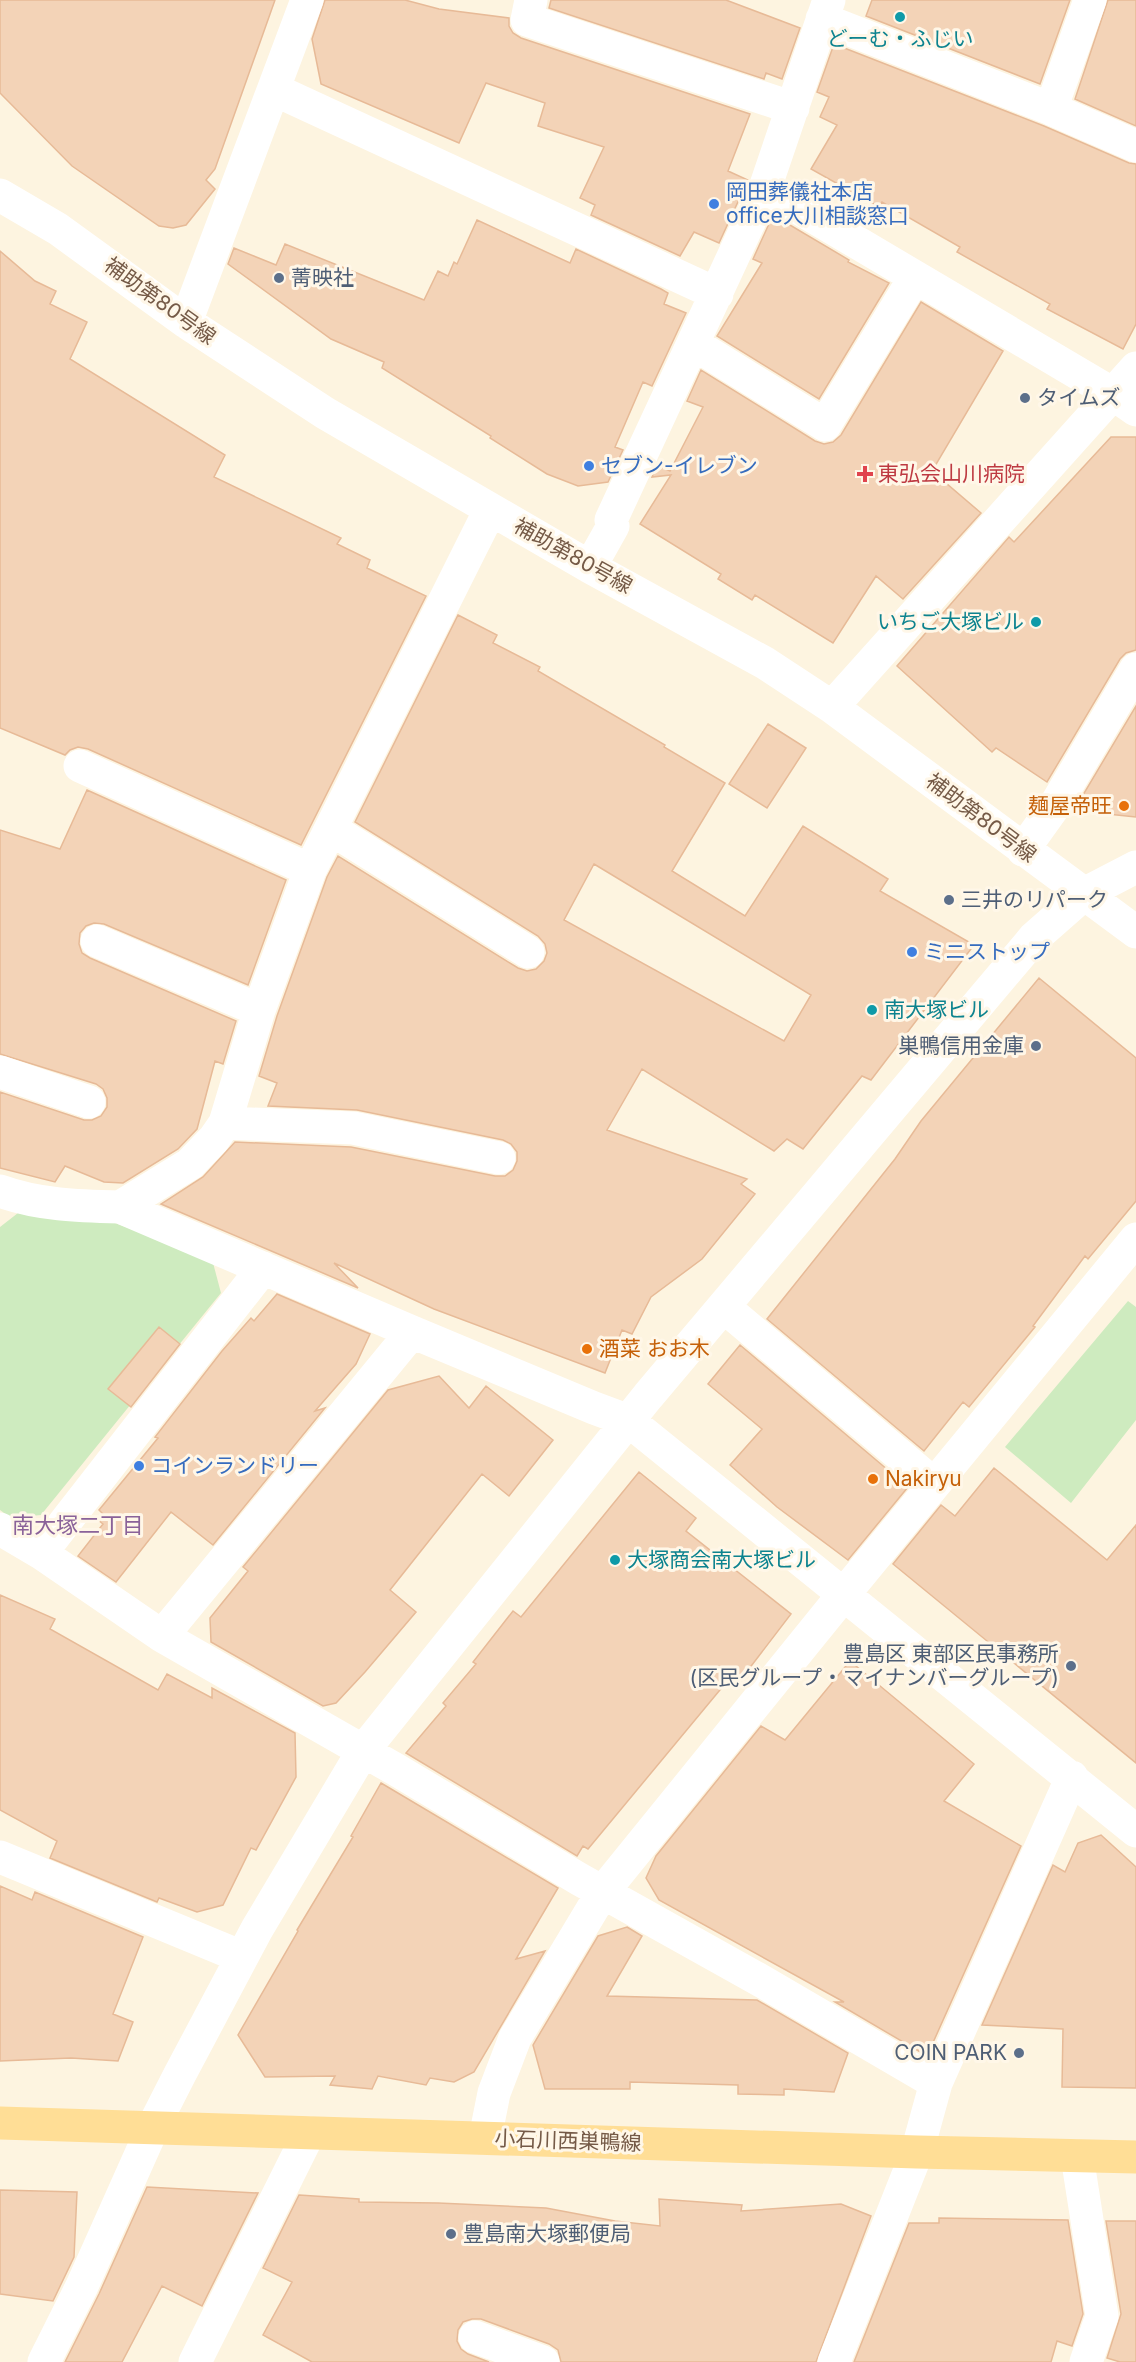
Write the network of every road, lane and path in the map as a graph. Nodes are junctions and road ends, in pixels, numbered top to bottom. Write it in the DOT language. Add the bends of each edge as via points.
graph roads {
  1 [pos="307,0"];
  2 [pos="531,0"];
  3 [pos="1090,0"];
  4 [pos="826,10"];
  5 [pos="275,90"];
  6 [pos="793,108"];
  7 [pos="1050,109"];
  8 [pos="1136,146"];
  9 [pos="765,188"];
  10 [pos="0,195"];
  11 [pos="915,277"];
  12 [pos="717,294"];
  13 [pos="186,322"];
  14 [pos="694,344"];
  15 [pos="1136,368"];
  16 [pos="1124,402"];
  17 [pos="490,510"];
  18 [pos="590,567"];
  19 [pos="1136,669"];
  20 [pos="832,707"];
  21 [pos="80,766"];
  22 [pos="331,829"];
  23 [pos="1023,850"];
  24 [pos="1136,867"];
  25 [pos="310,870"];
  26 [pos="1084,894"];
  27 [pos="1136,932"];
  28 [pos="97,941"];
  29 [pos="528,952"];
  30 [pos="259,1010"];
  31 [pos="0,1072"];
  32 [pos="89,1102"];
  33 [pos="225,1123"];
  34 [pos="499,1158"];
  35 [pos="0,1191"];
  36 [pos="120,1207"];
  37 [pos="1136,1239"];
  38 [pos="263,1268"];
  39 [pos="724,1307"];
  40 [pos="412,1332"];
  41 [pos="629,1421"];
  42 [pos="934,1484"];
  43 [pos="0,1529"];
  44 [pos="40,1553"];
  45 [pos="843,1594"];
  46 [pos="162,1636"];
  47 [pos="363,1751"];
  48 [pos="1072,1777"];
  49 [pos="1136,1831"];
  50 [pos="0,1857"];
  51 [pos="602,1893"];
  52 [pos="242,1957"];
  53 [pos="936,2083"];
  54 [pos="0,2123"];
  55 [pos="153,2127"];
  56 [pos="309,2133"];
  57 [pos="485,2138"];
  58 [pos="917,2152"];
  59 [pos="1077,2156"];
  60 [pos="1136,2157"];
  61 [pos="475,2337"];
  62 [pos="44,2362"];
  63 [pos="195,2362"];
  64 [pos="543,2362"];
  65 [pos="834,2362"];
  66 [pos="1086,2362"];
  1 -- 5 [label="street"];
  2 -- 6 [label="street" via="527,20"];
  3 -- 7 [label="street"];
  4 -- 6 [label="street"];
  4 -- 7 [label="street"];
  5 -- 12 [label="street"];
  5 -- 13 [label="street"];
  6 -- 9 [label="street"];
  7 -- 8 [label="street"];
  9 -- 11 [label="street"];
  9 -- 12 [label="street"];
  10 -- 13 [label="street, 補助第80号線" via="58,229"];
  11 -- 14 [label="street" via="825,425"];
  11 -- 16 [label="street"];
  12 -- 14 [label="street"];
  13 -- 17 [label="street, 補助第80号線" via="325,413"];
  14 -- 18 [label="street" via="611,520 613,526"];
  15 -- 16 [label="street"];
  16 -- 20 [label="street"];
  17 -- 18 [label="street, 補助第80号線"];
  17 -- 22 [label="street"];
  18 -- 20 [label="street, 補助第80号線" via="728,642"];
  19 -- 23 [label="street" via="1056,804"];
  20 -- 23 [label="street, 補助第80号線"];
  21 -- 25 [label="street"];
  22 -- 25 [label="street"];
  22 -- 29 [label="street"];
  23 -- 26 [label="street, 補助第80号線"];
  24 -- 26 [label="street"];
  25 -- 30 [label="street"];
  26 -- 27 [label="street, 補助第80号線"];
  26 -- 39 [label="street" via="1034,938"];
  28 -- 30 [label="street"];
  30 -- 33 [label="street"];
  31 -- 32 [label="street"];
  33 -- 34 [label="street" via="353,1128"];
  33 -- 36 [label="street" via="190,1164"];
  35 -- 36 [label="street" via="73,1206"];
  36 -- 38 [label="street"];
  37 -- 42 [label="street"];
  38 -- 40 [label="street"];
  38 -- 44 [label="street"];
  39 -- 41 [label="street"];
  39 -- 42 [label="street"];
  40 -- 41 [label="street"];
  40 -- 46 [label="street"];
  41 -- 45 [label="street"];
  41 -- 47 [label="street"];
  42 -- 45 [label="street"];
  43 -- 44 [label="street"];
  44 -- 46 [label="street"];
  45 -- 48 [label="street"];
  45 -- 51 [label="street"];
  46 -- 47 [label="street"];
  47 -- 51 [label="street"];
  47 -- 52 [label="street"];
  48 -- 49 [label="street"];
  48 -- 53 [label="street"];
  50 -- 52 [label="street"];
  51 -- 53 [label="street"];
  51 -- 57 [label="street" via="514,2038 494,2092"];
  52 -- 55 [label="street"];
  53 -- 58 [label="street"];
  54 -- 55 [label="main road, 小石川西巣鴨線"];
  55 -- 56 [label="main road, 小石川西巣鴨線"];
  55 -- 62 [label="street"];
  56 -- 57 [label="main road, 小石川西巣鴨線"];
  56 -- 63 [label="street"];
  57 -- 58 [label="main road, 小石川西巣鴨線"];
  58 -- 59 [label="main road, 小石川西巣鴨線"];
  58 -- 65 [label="street"];
  59 -- 60 [label="main road, 小石川西巣鴨線"];
  59 -- 66 [label="street" via="1102,2316"];
  61 -- 64 [label="street"];
}
